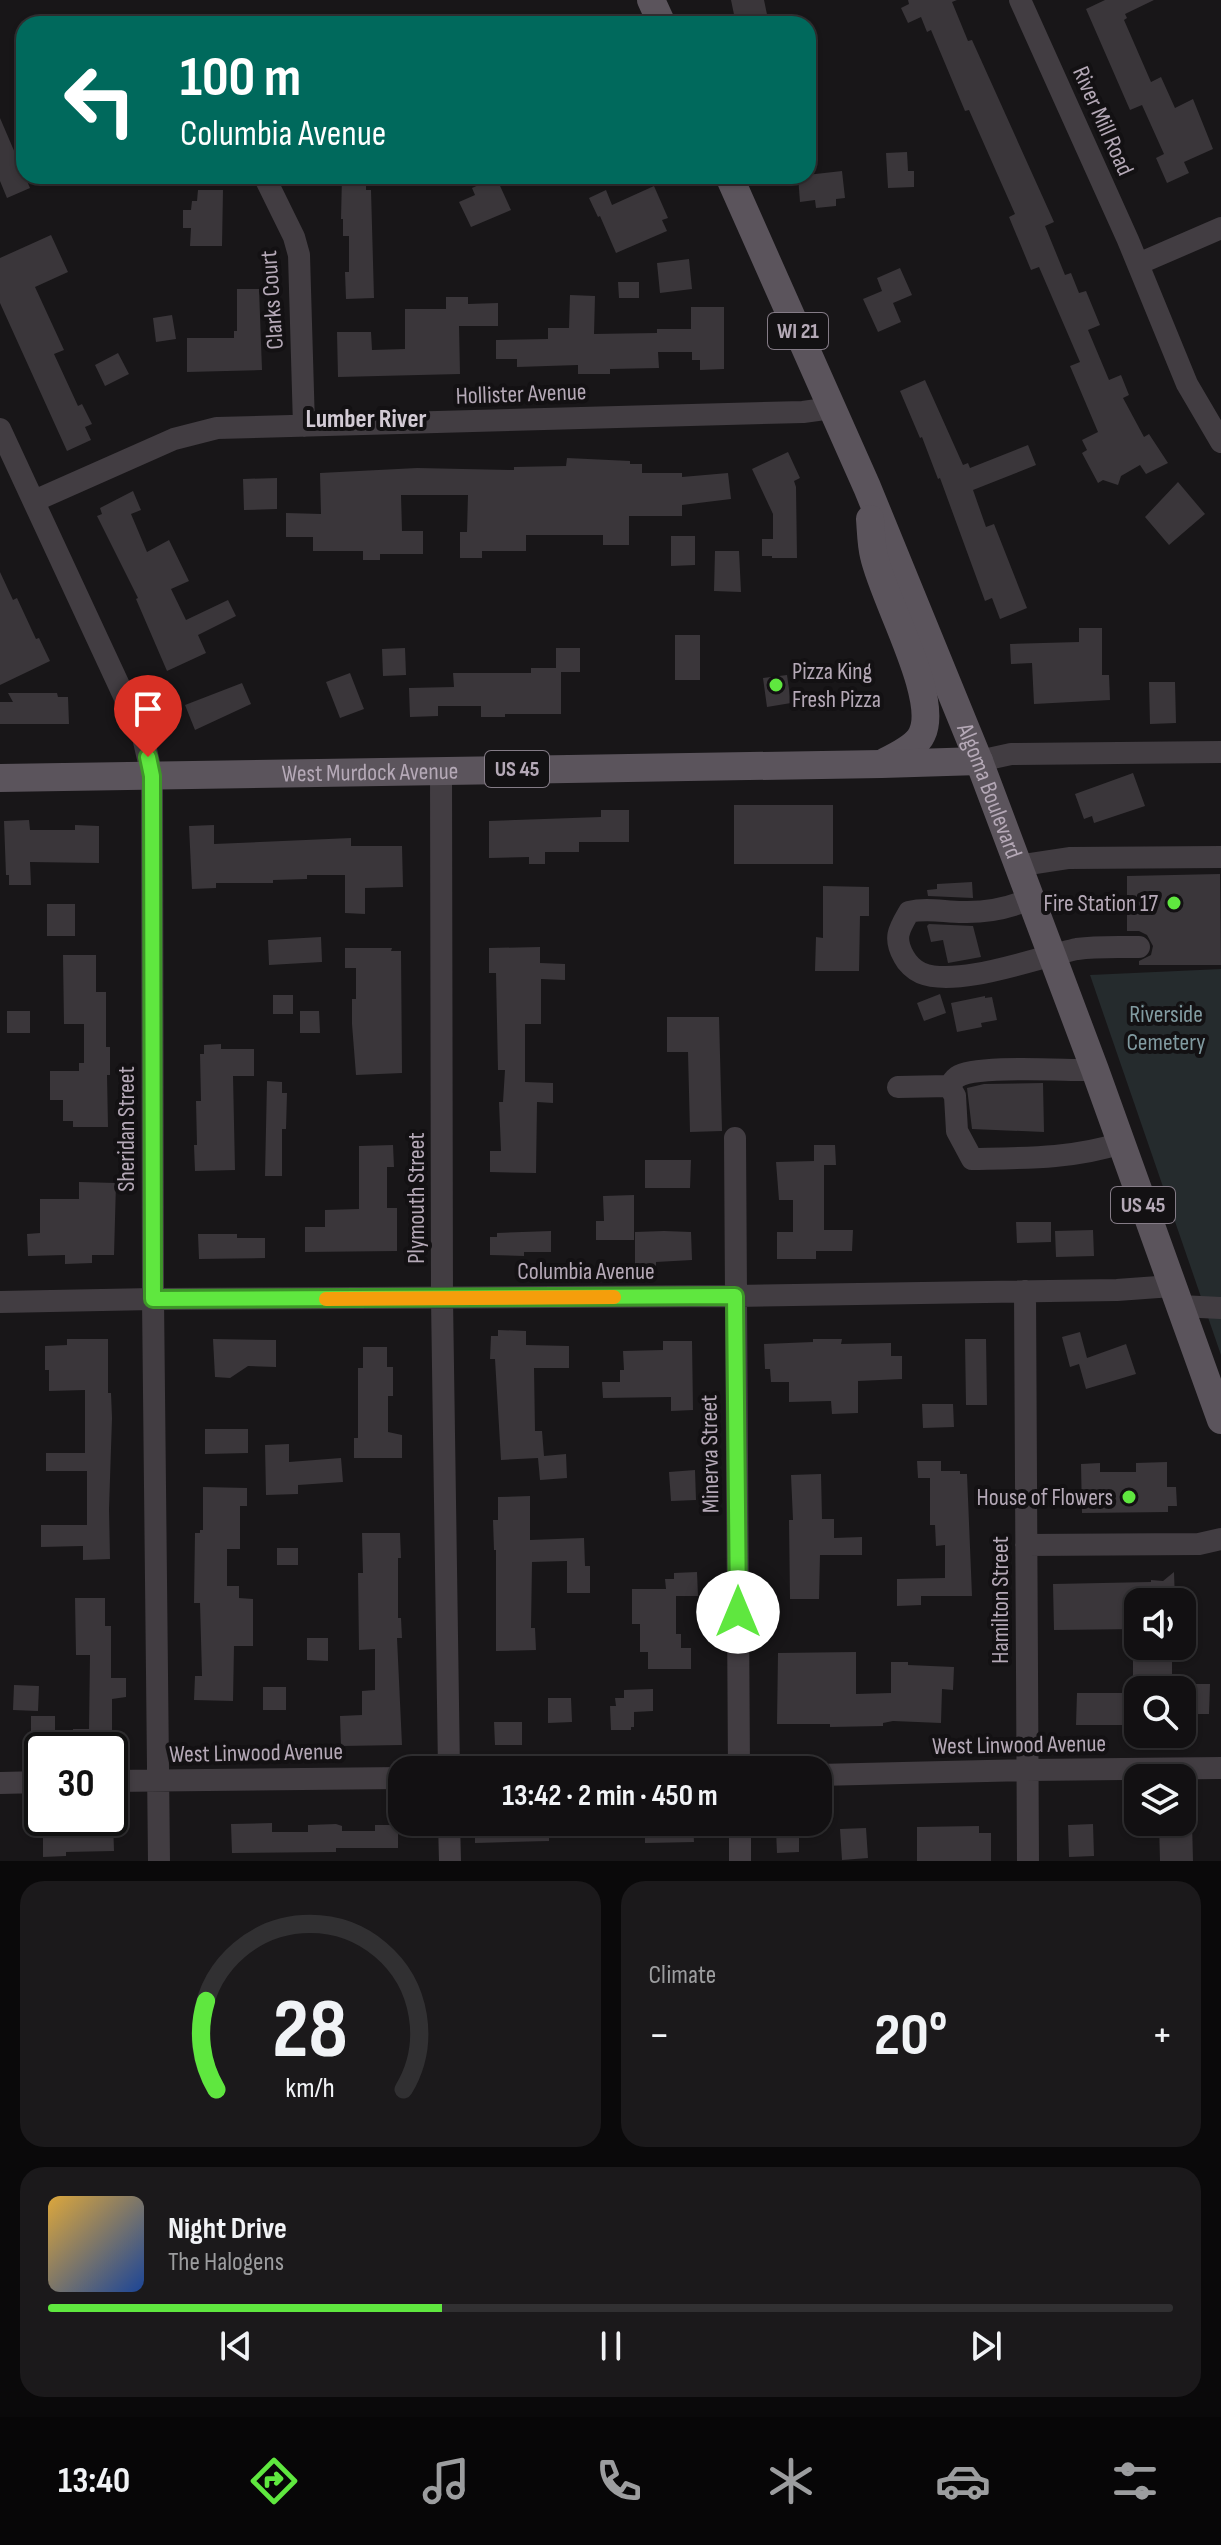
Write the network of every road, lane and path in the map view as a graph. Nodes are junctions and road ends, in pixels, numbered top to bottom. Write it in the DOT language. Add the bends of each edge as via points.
graph roads {
  1 [pos="1020,0"];
  2 [pos="268,184"];
  3 [pos="733,184"];
  4 [pos="1221,228"];
  5 [pos="1138,264"];
  6 [pos="832,408"];
  7 [pos="304,426"];
  8 [pos="0,429"];
  9 [pos="1221,442"];
  10 [pos="867,487"];
  11 [pos="34,501"];
  12 [pos="1221,752"];
  13 [pos="979,761"];
  14 [pos="882,764"];
  15 [pos="441,769"];
  16 [pos="152,776"];
  17 [pos="0,778"];
  18 [pos="1221,857"];
  19 [pos="1017,866"];
  20 [pos="1030,899"];
  21 [pos="1139,947"];
  22 [pos="1051,954"];
  23 [pos="1095,1070"];
  24 [pos="949,1086"];
  25 [pos="898,1087"];
  26 [pos="735,1138"];
  27 [pos="1121,1143"];
  28 [pos="1025,1291"];
  29 [pos="735,1296"];
  30 [pos="1176,1296"];
  31 [pos="153,1299"];
  32 [pos="442,1299"];
  33 [pos="0,1302"];
  34 [pos="1221,1308"];
  35 [pos="1221,1420"];
  36 [pos="1221,1539"];
  37 [pos="1026,1545"];
  38 [pos="449,1756"];
  39 [pos="739,1756"];
  40 [pos="1221,1768"];
  41 [pos="1027,1770"];
  42 [pos="832,1775"];
  43 [pos="388,1778"];
  44 [pos="158,1780"];
  45 [pos="128,1781"];
  46 [pos="24,1782"];
  47 [pos="0,1783"];
  48 [pos="449,1836"];
  49 [pos="740,1836"];
  50 [pos="159,1861"];
  51 [pos="450,1861"];
  52 [pos="740,1861"];
  53 [pos="1028,1861"];
  1 -- 5 [label="street, River Mill Road"];
  2 -- 7 [label="street, Clarks Court" via="299,255"];
  3 -- 6 [label="main road, Algoma Boulevard / WI 21"];
  4 -- 5 [label="street"];
  5 -- 9 [label="street, River Mill Road" via="1187,384"];
  6 -- 7 [label="street, Hollister Avenue"];
  6 -- 10 [label="main road, Algoma Boulevard / WI 21"];
  7 -- 11 [label="street, Hollister Avenue" via="196,432"];
  8 -- 11 [label="street, Sheridan Street"];
  10 -- 13 [label="main road, Algoma Boulevard / WI 21"];
  10 -- 14 [label="main road" via="874,557 920,682 926,717 918,741"];
  11 -- 16 [label="street, Sheridan Street" via="143,737"];
  12 -- 13 [label="street" via="1011,754"];
  13 -- 14 [label="main road, West Murdock Avenue / US 45"];
  13 -- 19 [label="main road, Algoma Boulevard / US 45"];
  14 -- 15 [label="main road, West Murdock Avenue / US 45"];
  15 -- 16 [label="main road, West Murdock Avenue / US 45"];
  15 -- 32 [label="street, Plymouth Street"];
  16 -- 17 [label="main road, West Murdock Avenue / US 45"];
  16 -- 31 [label="street, Sheridan Street"];
  18 -- 19 [label="street" via="1069,858"];
  19 -- 20 [label="main road, Algoma Boulevard / US 45"];
  20 -- 22 [label="main road, Algoma Boulevard / US 45"];
  20 -- 22 [label="street" via="1007,909 909,912 897,946 922,974 952,977"];
  21 -- 22 [label="street" via="1088,947"];
  22 -- 23 [label="main road, Algoma Boulevard / US 45"];
  23 -- 24 [label="street" via="979,1072 958,1076"];
  23 -- 27 [label="main road, Algoma Boulevard / US 45"];
  24 -- 25 [label="street"];
  24 -- 27 [label="street" via="955,1096 957,1131 972,1159 1035,1158"];
  26 -- 29 [label="street, Minerva Street"];
  27 -- 30 [label="main road, Algoma Boulevard / US 45"];
  28 -- 29 [label="street, Columbia Avenue"];
  28 -- 30 [label="street, Columbia Avenue" via="1117,1290"];
  28 -- 37 [label="street, Hamilton Street"];
  29 -- 32 [label="street, Columbia Avenue"];
  29 -- 39 [label="street, Minerva Street"];
  30 -- 34 [label="street, Columbia Avenue"];
  30 -- 35 [label="main road, Algoma Boulevard / US 45"];
  31 -- 32 [label="street, Columbia Avenue"];
  31 -- 33 [label="street, Columbia Avenue"];
  31 -- 44 [label="street, Sheridan Street"];
  32 -- 38 [label="street, Plymouth Street"];
  36 -- 37 [label="street" via="1199,1544"];
  37 -- 41 [label="street, Hamilton Street"];
  40 -- 41 [label="street, West Linwood Avenue"];
  41 -- 42 [label="street, West Linwood Avenue"];
  41 -- 53 [label="street, Hamilton Street"];
  43 -- 44 [label="street, West Linwood Avenue"];
  44 -- 45 [label="street, West Linwood Avenue"];
  44 -- 50 [label="street, Sheridan Street"];
  46 -- 47 [label="street"];
  48 -- 51 [label="street"];
  49 -- 52 [label="street"];
}
